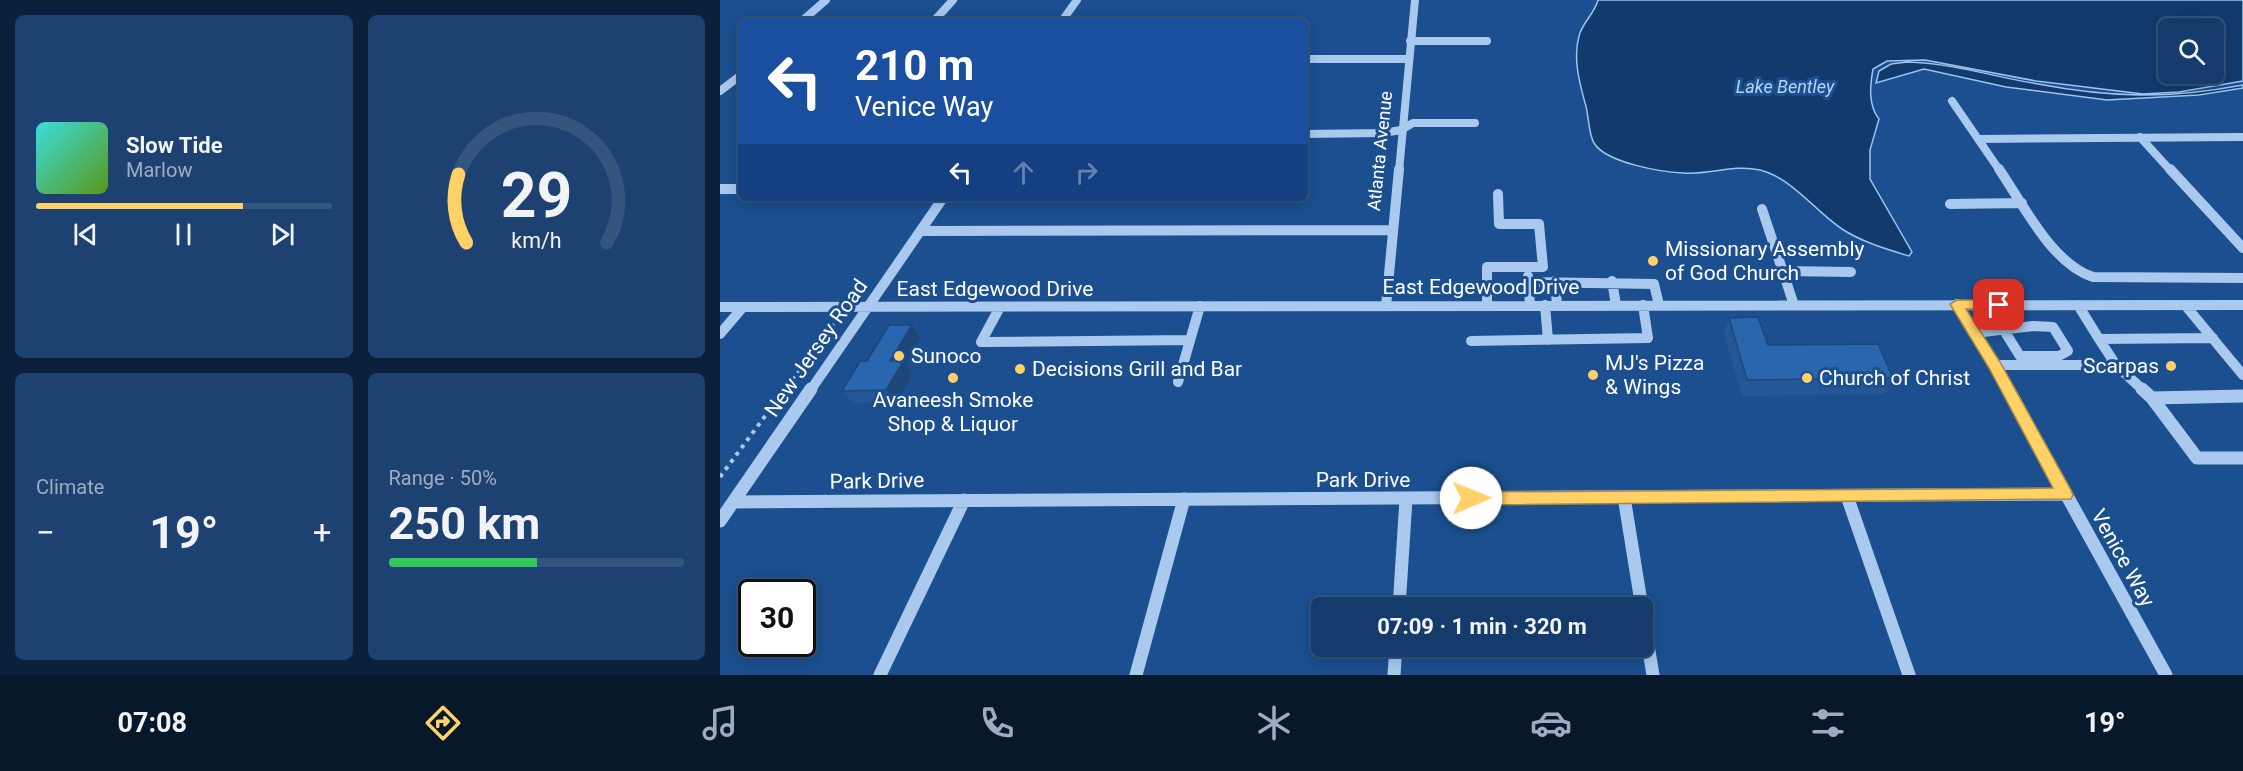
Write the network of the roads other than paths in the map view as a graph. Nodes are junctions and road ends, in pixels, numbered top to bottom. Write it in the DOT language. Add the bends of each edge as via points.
graph roads {
  1 [pos="826,0"];
  2 [pos="953,0"];
  3 [pos="1077,0"];
  4 [pos="1414,0"];
  5 [pos="805,18"];
  6 [pos="937,18"];
  7 [pos="1064,18"];
  8 [pos="1410,41"];
  9 [pos="1487,41"];
  10 [pos="1308,59"];
  11 [pos="1408,59"];
  12 [pos="738,77"];
  13 [pos="720,91"];
  14 [pos="1952,101"];
  15 [pos="1475,123"];
  16 [pos="1401,130"];
  17 [pos="1308,134"];
  18 [pos="2140,137"];
  19 [pos="2243,137"];
  20 [pos="1978,139"];
  21 [pos="720,189"];
  22 [pos="738,189"];
  23 [pos="1498,194"];
  24 [pos="941,201"];
  25 [pos="2022,203"];
  26 [pos="1950,204"];
  27 [pos="1762,209"];
  28 [pos="1391,230"];
  29 [pos="922,231"];
  30 [pos="2243,248"];
  31 [pos="1528,267"];
  32 [pos="1783,271"];
  33 [pos="1851,272"];
  34 [pos="2243,278"];
  35 [pos="1555,281"];
  36 [pos="1612,281"];
  37 [pos="1529,282"];
  38 [pos="1957,304"];
  39 [pos="1487,305"];
  40 [pos="1530,305"];
  41 [pos="1551,305"];
  42 [pos="1616,305"];
  43 [pos="1643,305"];
  44 [pos="1659,305"];
  45 [pos="1794,305"];
  46 [pos="2041,305"];
  47 [pos="2078,305"];
  48 [pos="2185,305"];
  49 [pos="2243,305"];
  50 [pos="1200,306"];
  51 [pos="1386,306"];
  52 [pos="720,307"];
  53 [pos="743,307"];
  54 [pos="868,307"];
  55 [pos="1000,307"];
  56 [pos="2054,327"];
  57 [pos="2005,332"];
  58 [pos="1975,333"];
  59 [pos="720,334"];
  60 [pos="2213,338"];
  61 [pos="2099,339"];
  62 [pos="1190,340"];
  63 [pos="1548,340"];
  64 [pos="1471,341"];
  65 [pos="2017,361"];
  66 [pos="1995,365"];
  67 [pos="2116,365"];
  68 [pos="2243,375"];
  69 [pos="1178,382"];
  70 [pos="2243,396"];
  71 [pos="2152,398"];
  72 [pos="2243,458"];
  73 [pos="2065,495"];
  74 [pos="1847,496"];
  75 [pos="1624,497"];
  76 [pos="1184,499"];
  77 [pos="1406,499"];
  78 [pos="964,500"];
  79 [pos="733,502"];
  80 [pos="720,521"];
  81 [pos="1400,597"];
  82 [pos="1640,597"];
  83 [pos="1395,657"];
  84 [pos="1650,657"];
  85 [pos="880,675"];
  86 [pos="1136,675"];
  87 [pos="1394,675"];
  88 [pos="1653,675"];
  89 [pos="1909,675"];
  90 [pos="2166,675"];
  1 -- 5 [label="street"];
  2 -- 6 [label="street"];
  3 -- 7 [label="street"];
  4 -- 8 [label="street, Atlanta Avenue"];
  8 -- 9 [label="street"];
  8 -- 11 [label="street, Atlanta Avenue"];
  10 -- 11 [label="street"];
  11 -- 16 [label="street, Atlanta Avenue"];
  12 -- 13 [label="street"];
  14 -- 20 [label="street"];
  15 -- 16 [label="street" via="1413,123"];
  16 -- 17 [label="street"];
  16 -- 28 [label="street, Atlanta Avenue"];
  18 -- 19 [label="street"];
  18 -- 20 [label="street"];
  18 -- 30 [label="street"];
  20 -- 25 [label="street"];
  21 -- 22 [label="street"];
  23 -- 31 [label="street" via="1499,224 1539,224 1543,267"];
  24 -- 29 [label="street, New Jersey Road"];
  25 -- 26 [label="street"];
  25 -- 34 [label="street" via="2061,259 2080,273 2093,277"];
  27 -- 32 [label="street"];
  28 -- 29 [label="street"];
  28 -- 51 [label="street, Atlanta Avenue"];
  29 -- 54 [label="street, New Jersey Road"];
  31 -- 37 [label="street"];
  31 -- 39 [label="street" via="1487,267"];
  32 -- 33 [label="street"];
  32 -- 45 [label="street"];
  35 -- 36 [label="street"];
  35 -- 37 [label="street"];
  35 -- 41 [label="street"];
  36 -- 42 [label="street"];
  36 -- 44 [label="street" via="1654,284"];
  37 -- 40 [label="street"];
  38 -- 45 [label="street, East Edgewood Drive"];
  38 -- 46 [label="street, East Edgewood Drive"];
  38 -- 58 [label="street, Venice Way"];
  39 -- 40 [label="street, East Edgewood Drive"];
  39 -- 51 [label="street, East Edgewood Drive"];
  40 -- 41 [label="street, East Edgewood Drive"];
  41 -- 42 [label="street, East Edgewood Drive"];
  41 -- 63 [label="street"];
  42 -- 43 [label="street, East Edgewood Drive"];
  43 -- 44 [label="street, East Edgewood Drive"];
  43 -- 63 [label="street" via="1648,338"];
  44 -- 45 [label="street, East Edgewood Drive"];
  46 -- 47 [label="street, East Edgewood Drive"];
  46 -- 56 [label="street"];
  47 -- 48 [label="street, East Edgewood Drive"];
  47 -- 61 [label="street"];
  48 -- 49 [label="street, East Edgewood Drive"];
  48 -- 60 [label="street"];
  50 -- 51 [label="street, East Edgewood Drive"];
  50 -- 55 [label="street, East Edgewood Drive"];
  50 -- 62 [label="street"];
  52 -- 53 [label="street, East Edgewood Drive"];
  53 -- 54 [label="street, East Edgewood Drive"];
  53 -- 59 [label="street"];
  54 -- 55 [label="street, East Edgewood Drive"];
  54 -- 79 [label="street, New Jersey Road"];
  55 -- 62 [label="street" via="981,342"];
  56 -- 57 [label="street" via="2011,326"];
  56 -- 65 [label="street" via="2068,351 2059,356"];
  57 -- 58 [label="street"];
  57 -- 65 [label="street"];
  58 -- 66 [label="street, Venice Way"];
  60 -- 61 [label="street"];
  60 -- 68 [label="street"];
  61 -- 67 [label="street"];
  62 -- 69 [label="street"];
  63 -- 64 [label="street"];
  65 -- 66 [label="street"];
  65 -- 67 [label="street"];
  66 -- 73 [label="street, Venice Way"];
  67 -- 71 [label="street"];
  70 -- 71 [label="street"];
  71 -- 72 [label="street" via="2197,458"];
  73 -- 74 [label="street, Park Drive"];
  73 -- 90 [label="street, Venice Way"];
  74 -- 75 [label="street, Park Drive"];
  74 -- 89 [label="street"];
  75 -- 77 [label="street, Park Drive"];
  75 -- 82 [label="street"];
  76 -- 77 [label="street, Park Drive"];
  76 -- 78 [label="street, Park Drive"];
  76 -- 86 [label="street"];
  77 -- 81 [label="street"];
  78 -- 79 [label="street, Park Drive"];
  78 -- 85 [label="street"];
  79 -- 80 [label="street, New Jersey Road"];
  83 -- 87 [label="street"];
  84 -- 88 [label="street"];
}
